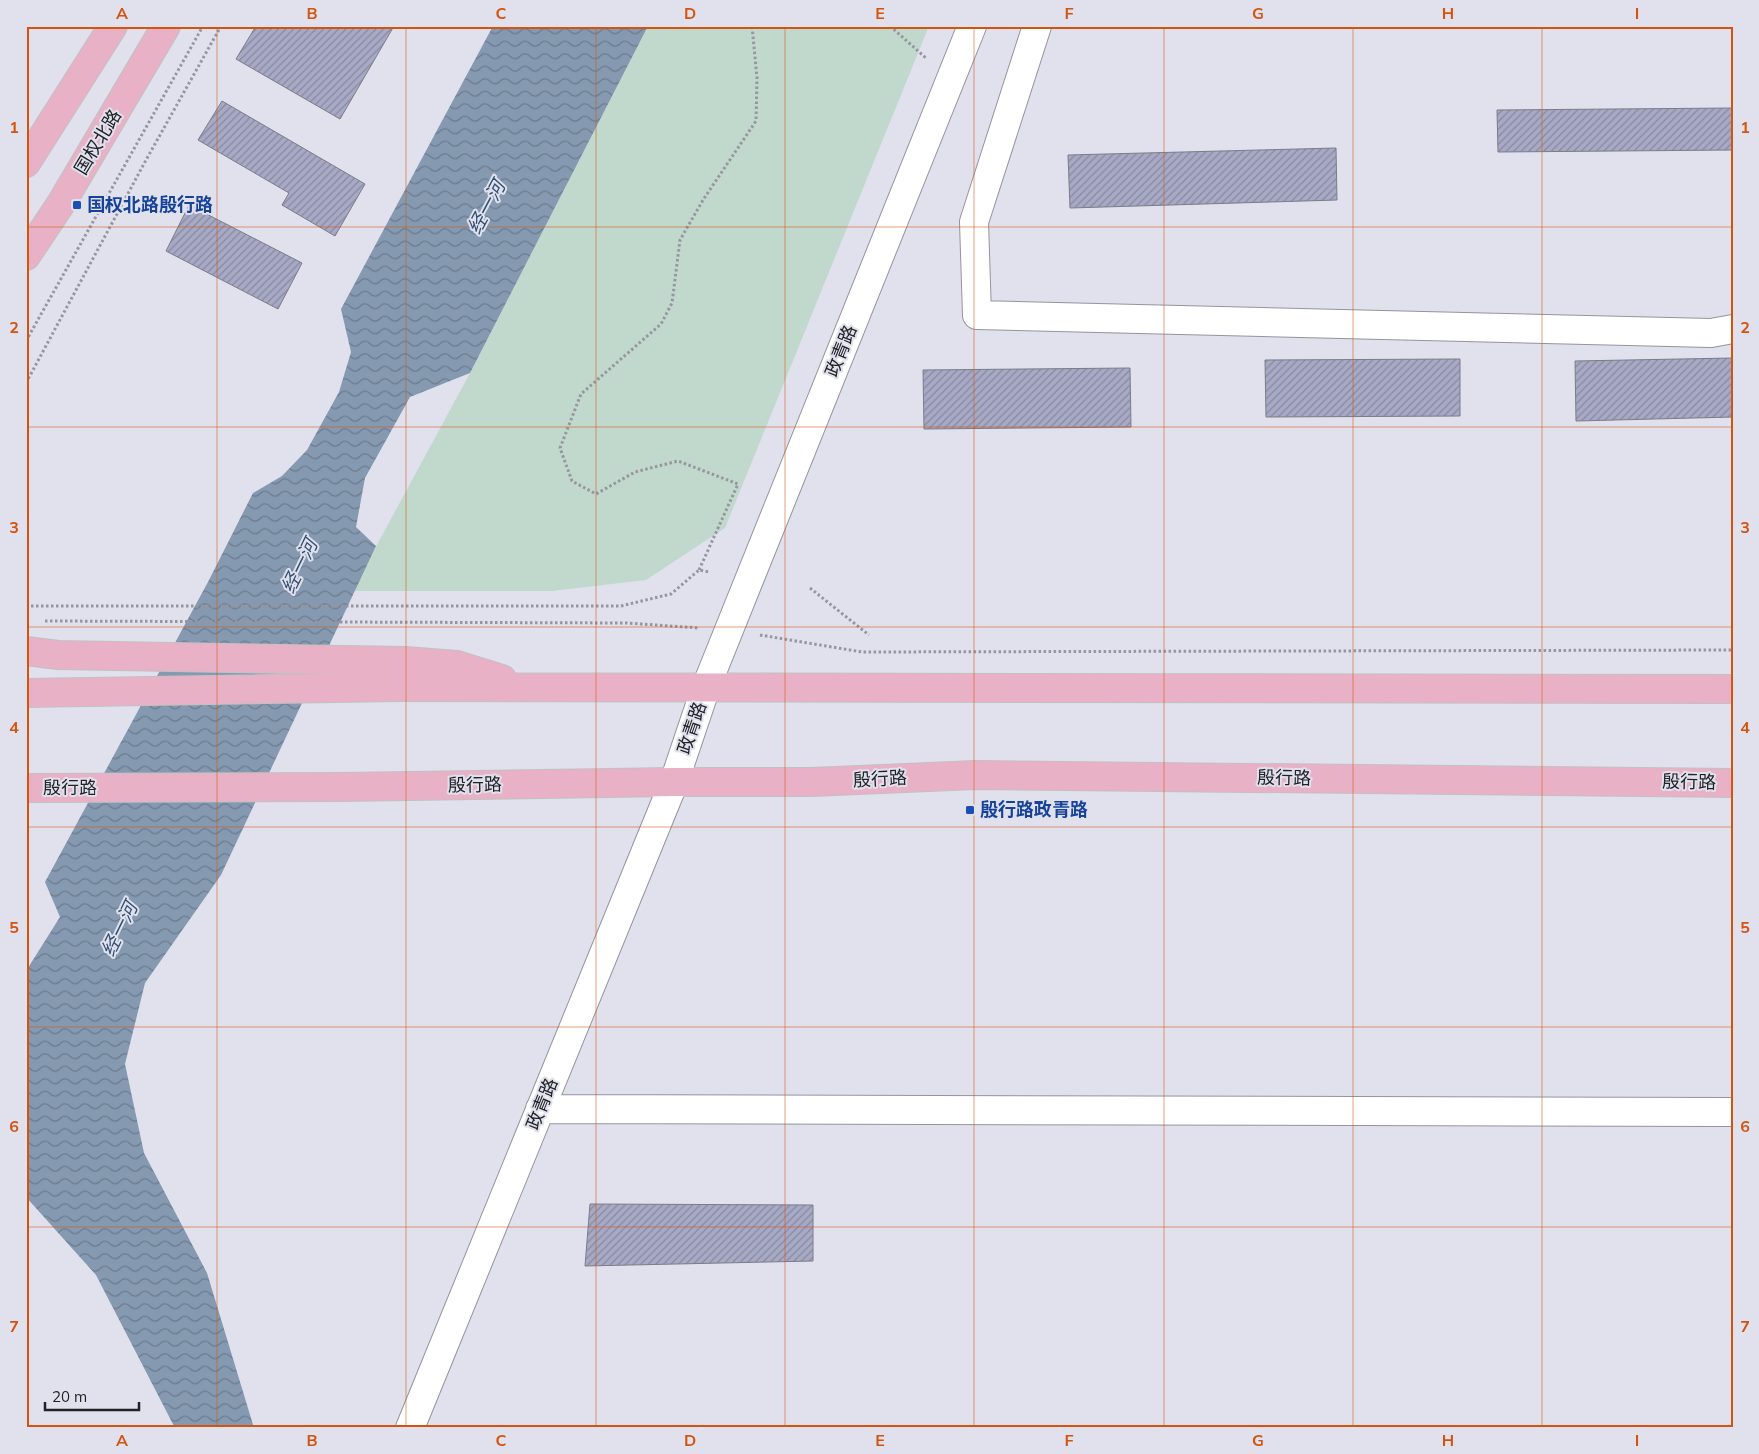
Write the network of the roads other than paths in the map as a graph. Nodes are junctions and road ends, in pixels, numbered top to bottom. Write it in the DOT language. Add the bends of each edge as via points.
graph roads {
  1 [pos="113,26"];
  2 [pos="166,26"];
  3 [pos="972,26"];
  4 [pos="1036,26"];
  5 [pos="26,163"];
  6 [pos="26,256"];
  7 [pos="1733,329"];
  8 [pos="26,651"];
  9 [pos="402,674"];
  10 [pos="706,687"];
  11 [pos="1733,689"];
  12 [pos="26,693"];
  13 [pos="674,782"];
  14 [pos="1733,783"];
  15 [pos="26,788"];
  16 [pos="540,1109"];
  17 [pos="1733,1112"];
  18 [pos="410,1428"];
  1 -- 5 [label="main road"];
  2 -- 6 [label="main road, 国权北路" via="62,202"];
  3 -- 10 [label="street, 政青路"];
  4 -- 7 [label="street" via="974,222 977,315 1711,333"];
  8 -- 9 [label="main road"];
  9 -- 10 [label="main road" via="532,688"];
  9 -- 12 [label="main road" via="115,692"];
  10 -- 11 [label="main road"];
  10 -- 13 [label="street, 政青路"];
  13 -- 14 [label="main road, 殷行路" via="812,782 975,774"];
  13 -- 15 [label="main road, 殷行路"];
  13 -- 16 [label="street, 政青路"];
  16 -- 17 [label="street"];
  16 -- 18 [label="street, 政青路"];
}
